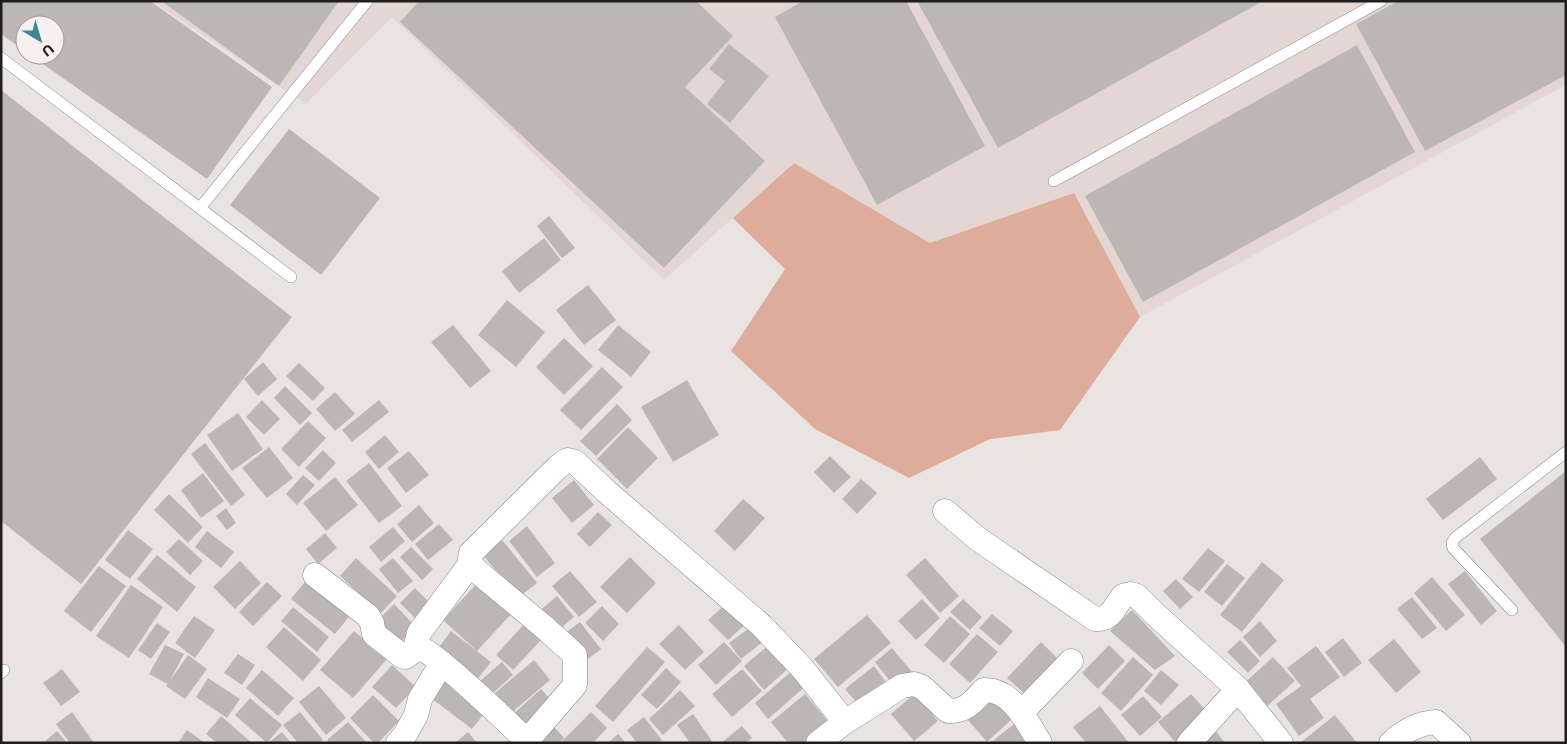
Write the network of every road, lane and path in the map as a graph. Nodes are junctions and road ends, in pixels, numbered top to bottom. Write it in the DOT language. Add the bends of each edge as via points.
graph roads {
  1 [pos="367,1"];
  2 [pos="1381,1"];
  3 [pos="1,58"];
  4 [pos="1054,181"];
  5 [pos="200,208"];
  6 [pos="292,277"];
  7 [pos="1566,452"];
  8 [pos="945,511"];
  9 [pos="471,563"];
  10 [pos="315,575"];
  11 [pos="1512,610"];
  12 [pos="415,650"];
  13 [pos="1071,661"];
  14 [pos="442,663"];
  15 [pos="1238,689"];
  16 [pos="1020,713"];
  17 [pos="846,722"];
  18 [pos="527,742"];
  19 [pos="398,743"];
  20 [pos="818,743"];
  21 [pos="1040,743"];
  22 [pos="1190,743"];
  23 [pos="1281,743"];
  24 [pos="1390,743"];
  25 [pos="1459,743"];
  1 -- 5 [label="lane"];
  2 -- 4 [label="lane"];
  3 -- 5 [label="lane"];
  5 -- 6 [label="lane"];
  7 -- 11 [label="lane" via="1452,543 1453,548"];
  8 -- 15 [label="street" via="978,539 1095,619 1103,620 1112,614 1122,596 1137,596"];
  9 -- 12 [label="street" via="419,633"];
  9 -- 17 [label="street" via="471,553 558,467 567,460 572,461 762,626"];
  9 -- 18 [label="street" via="575,655 575,685"];
  10 -- 12 [label="street" via="368,616 374,634 402,656"];
  12 -- 14 [label="street" via="426,650"];
  13 -- 16 [label="street"];
  14 -- 18 [label="street"];
  14 -- 19 [label="street"];
  15 -- 22 [label="street"];
  15 -- 23 [label="street"];
  16 -- 17 [label="street" via="1012,702 994,690 984,690 967,707 948,711 922,687 914,684 902,686"];
  16 -- 21 [label="street"];
  17 -- 20 [label="street"];
  24 -- 25 [label="street" via="1415,727 1436,722"];
}
